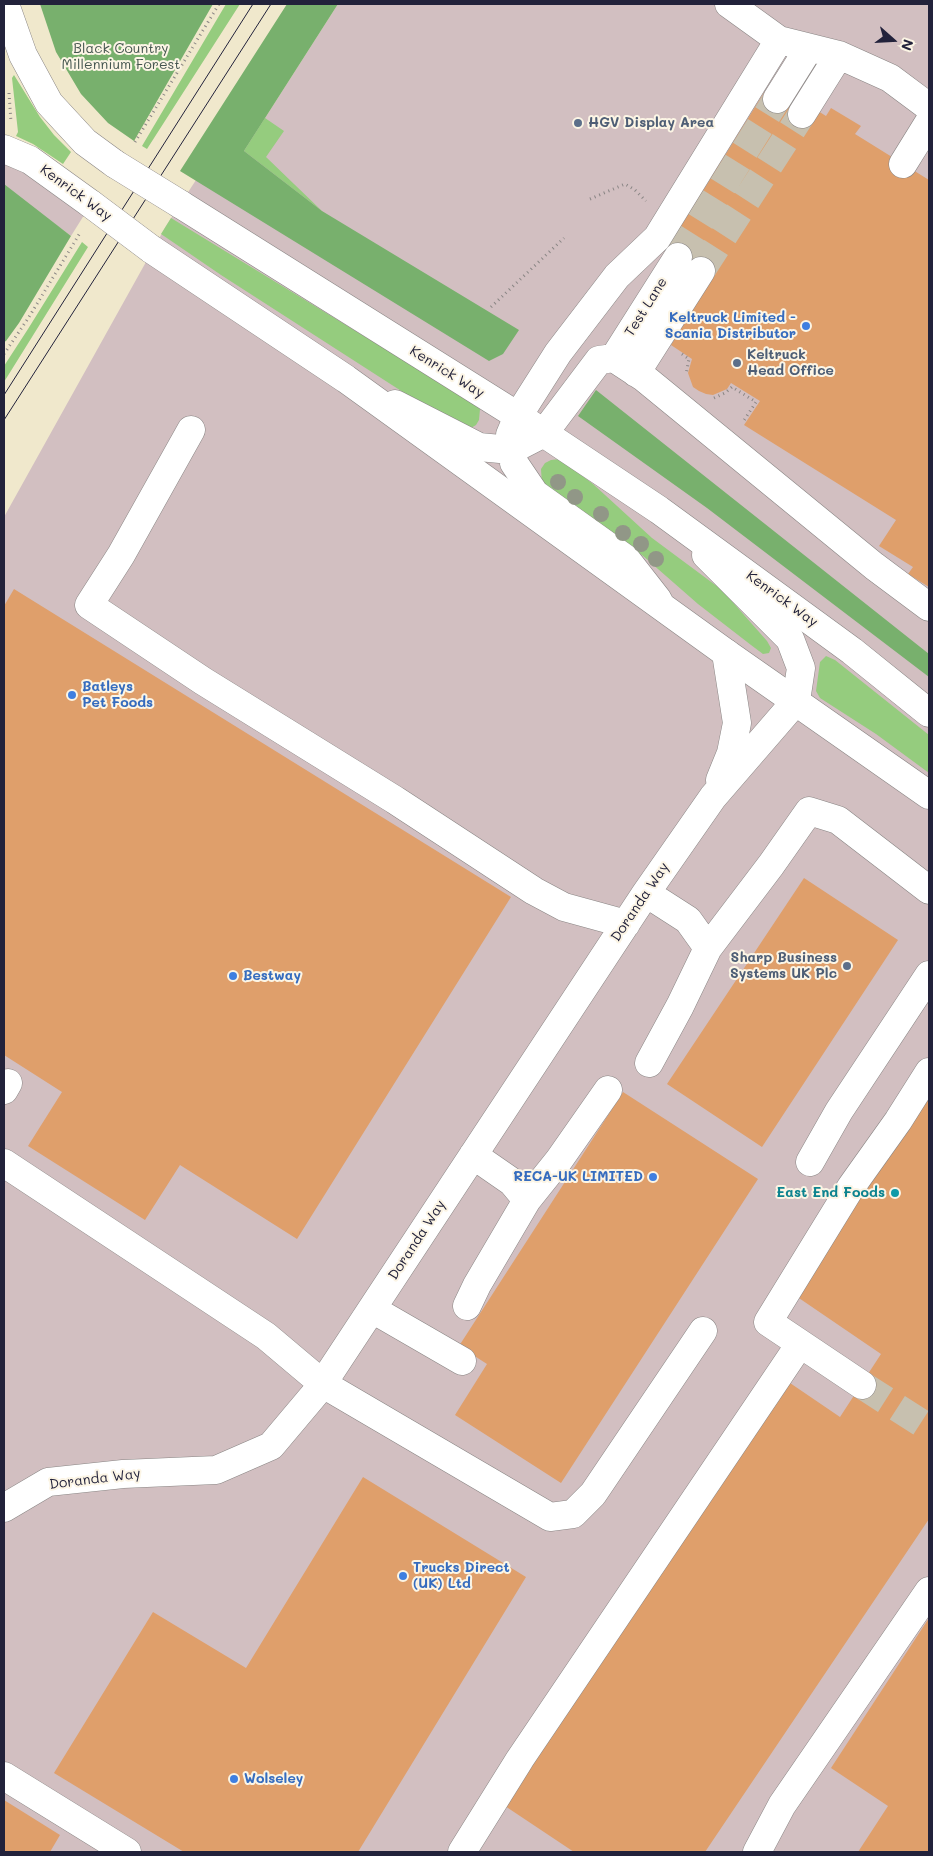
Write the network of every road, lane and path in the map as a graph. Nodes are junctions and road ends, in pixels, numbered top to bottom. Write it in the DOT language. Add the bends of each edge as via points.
graph roads {
  1 [pos="5,4"];
  2 [pos="729,4"];
  3 [pos="780,40"];
  4 [pos="809,48"];
  5 [pos="839,55"];
  6 [pos="9,92"];
  7 [pos="777,99"];
  8 [pos="929,107"];
  9 [pos="802,114"];
  10 [pos="929,122"];
  11 [pos="8,140"];
  12 [pos="902,164"];
  13 [pos="590,199"];
  14 [pos="646,202"];
  15 [pos="564,238"];
  16 [pos="678,257"];
  17 [pos="701,271"];
  18 [pos="491,307"];
  19 [pos="674,349"];
  20 [pos="625,365"];
  21 [pos="686,377"];
  22 [pos="346,379"];
  23 [pos="709,397"];
  24 [pos="518,416"];
  25 [pos="191,430"];
  26 [pos="544,433"];
  27 [pos="728,446"];
  28 [pos="511,450"];
  29 [pos="659,510"];
  30 [pos="929,608"];
  31 [pos="666,609"];
  32 [pos="726,652"];
  33 [pos="796,701"];
  34 [pos="929,713"];
  35 [pos="929,795"];
  36 [pos="713,797"];
  37 [pos="929,890"];
  38 [pos="646,893"];
  39 [pos="626,924"];
  40 [pos="708,948"];
  41 [pos="929,975"];
  42 [pos="649,1063"];
  43 [pos="929,1072"];
  44 [pos="608,1090"];
  45 [pos="473,1155"];
  46 [pos="810,1162"];
  47 [pos="4,1163"];
  48 [pos="527,1200"];
  49 [pos="467,1306"];
  50 [pos="372,1309"];
  51 [pos="703,1331"];
  52 [pos="800,1344"];
  53 [pos="462,1361"];
  54 [pos="322,1384"];
  55 [pos="862,1385"];
  56 [pos="4,1508"];
  57 [pos="929,1591"];
  58 [pos="4,1776"];
  59 [pos="127,1852"];
  60 [pos="462,1852"];
  61 [pos="757,1852"];
  1 -- 24 [label="main road, Kenrick Way, bridge" via="23,55 49,103 85,142"];
  2 -- 3 [label="main road"];
  3 -- 4 [label="main road"];
  3 -- 24 [label="main road" via="657,238 617,276 558,353"];
  4 -- 5 [label="main road"];
  4 -- 7 [label="main road"];
  5 -- 8 [label="main road" via="890,78"];
  5 -- 9 [label="main road"];
  6 -- 11 [label="path"];
  10 -- 12 [label="main road"];
  11 -- 22 [label="main road, Kenrick Way, bridge" via="30,160 151,249"];
  13 -- 14 [label="path" via="625,184"];
  15 -- 18 [label="path"];
  16 -- 20 [label="main road, Test Lane"];
  17 -- 20 [label="main road, Test Lane"];
  19 -- 21 [label="path" via="689,359"];
  20 -- 26 [label="main road" via="599,360"];
  20 -- 27 [label="main road"];
  22 -- 28 [label="main road" via="479,447"];
  22 -- 31 [label="main road, Kenrick Way"];
  23 -- 27 [label="path" via="719,396 732,387 756,402"];
  24 -- 26 [label="main road, Kenrick Way"];
  24 -- 28 [label="main road" via="510,435"];
  25 -- 39 [label="main road" via="90,606 534,891 564,907"];
  26 -- 28 [label="main road"];
  26 -- 29 [label="main road, Kenrick Way"];
  27 -- 30 [label="main road" via="897,570"];
  28 -- 31 [label="main road" via="514,463 535,494 626,559"];
  29 -- 33 [label="main road" via="790,639 801,668"];
  29 -- 34 [label="main road, Kenrick Way" via="852,650"];
  31 -- 32 [label="main road, Kenrick Way"];
  32 -- 33 [label="main road, Kenrick Way"];
  32 -- 36 [label="main road, Doranda Way" via="737,723 731,753"];
  33 -- 35 [label="main road, Kenrick Way"];
  33 -- 36 [label="main road, Doranda Way"];
  36 -- 38 [label="main road, Doranda Way"];
  37 -- 40 [label="main road" via="838,820 809,811"];
  38 -- 39 [label="main road, Doranda Way"];
  38 -- 40 [label="main road" via="688,920"];
  39 -- 45 [label="main road, Doranda Way"];
  40 -- 42 [label="main road"];
  41 -- 46 [label="main road" via="838,1111"];
  43 -- 52 [label="main road" via="851,1187 768,1322"];
  44 -- 48 [label="main road"];
  45 -- 48 [label="main road" via="512,1182"];
  45 -- 50 [label="main road, Doranda Way"];
  47 -- 54 [label="main road" via="266,1336"];
  48 -- 49 [label="main road"];
  50 -- 53 [label="main road"];
  50 -- 54 [label="main road, Doranda Way"];
  51 -- 54 [label="main road" via="593,1494 573,1514 550,1517"];
  52 -- 55 [label="main road"];
  52 -- 60 [label="main road" via="520,1759"];
  54 -- 56 [label="main road, Doranda Way" via="271,1446 216,1470 123,1474 48,1482"];
  57 -- 61 [label="main road" via="782,1805"];
  58 -- 59 [label="main road"];
}
